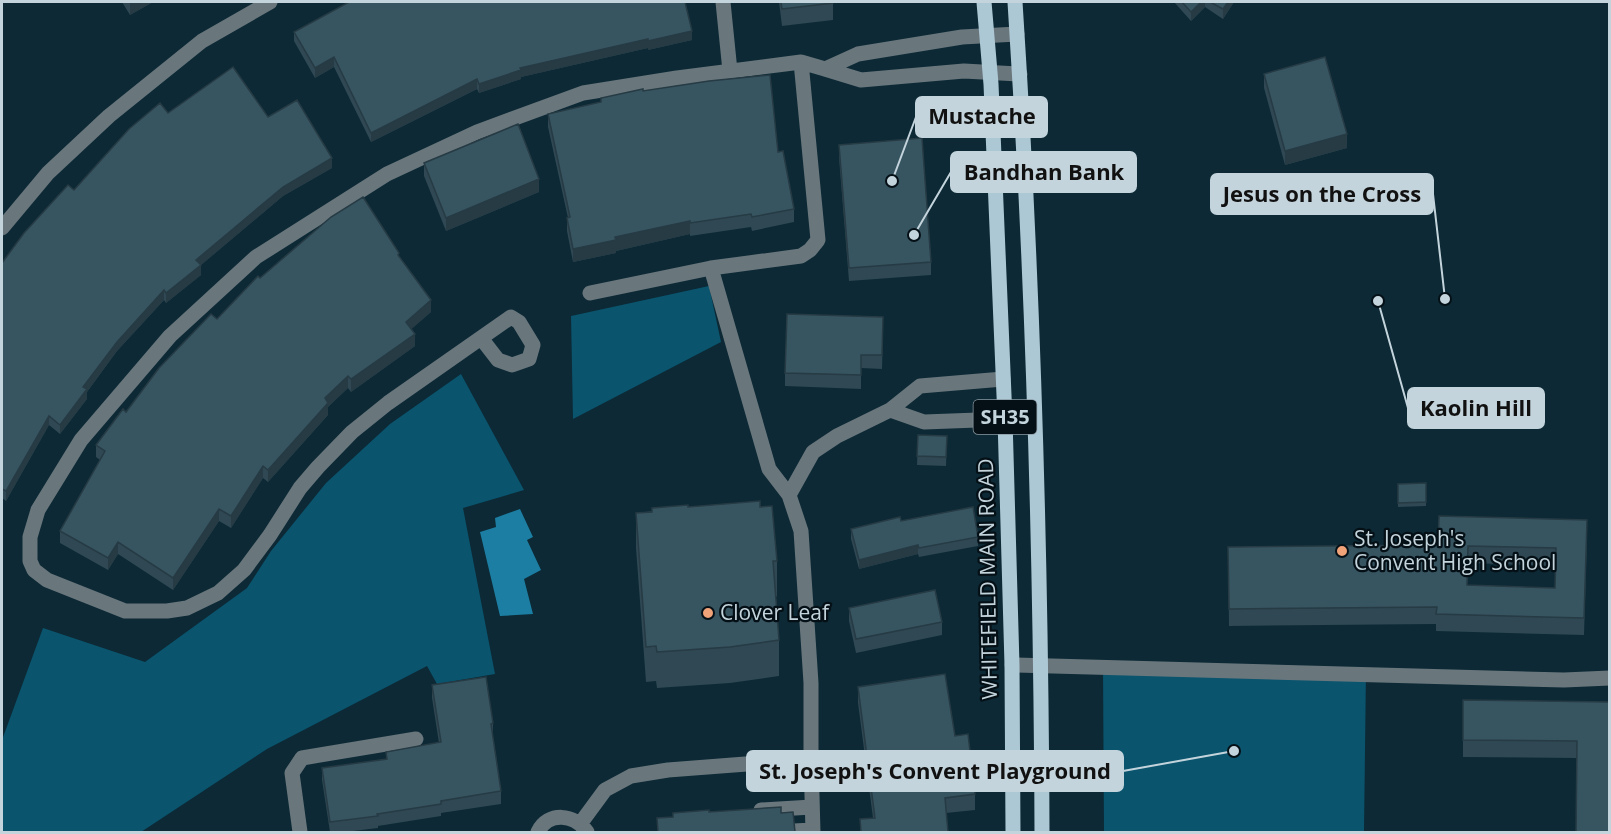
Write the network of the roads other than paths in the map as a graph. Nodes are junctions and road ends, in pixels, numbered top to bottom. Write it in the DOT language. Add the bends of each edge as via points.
graph roads {
  1 [pos="270,2"];
  2 [pos="723,2"];
  3 [pos="984,2"];
  4 [pos="1015,2"];
  5 [pos="1017,34"];
  6 [pos="986,36"];
  7 [pos="801,62"];
  8 [pos="825,69"];
  9 [pos="730,71"];
  10 [pos="989,72"];
  11 [pos="1020,74"];
  12 [pos="2,228"];
  13 [pos="711,268"];
  14 [pos="590,293"];
  15 [pos="481,338"];
  16 [pos="1003,379"];
  17 [pos="890,410"];
  18 [pos="1005,418"];
  19 [pos="789,495"];
  20 [pos="1012,666"];
  21 [pos="1041,666"];
  22 [pos="1610,678"];
  23 [pos="416,739"];
  24 [pos="812,759"];
  25 [pos="812,807"];
  26 [pos="752,811"];
  27 [pos="584,828"];
  28 [pos="813,831"];
  29 [pos="300,832"];
  30 [pos="538,832"];
  31 [pos="774,832"];
  32 [pos="1013,832"];
  33 [pos="1042,832"];
  1 -- 12 [label="street" via="202,41 109,116 48,172"];
  2 -- 9 [label="street"];
  3 -- 6 [label="main road, WHITEFIELD MAIN ROAD / SH35"];
  4 -- 5 [label="main road, SH35"];
  5 -- 6 [label="street"];
  5 -- 11 [label="main road, SH35"];
  6 -- 8 [label="street" via="858,54"];
  6 -- 10 [label="main road, WHITEFIELD MAIN ROAD / SH35"];
  7 -- 8 [label="street"];
  7 -- 9 [label="street"];
  7 -- 13 [label="street" via="818,240 801,256"];
  8 -- 10 [label="street" via="861,80"];
  9 -- 15 [label="street" via="583,93 477,132 387,174 256,257 170,336 81,440 38,510 30,537 34,570 47,580 125,610 186,608 218,593 244,570 300,488 352,432"];
  10 -- 11 [label="street"];
  10 -- 16 [label="main road, WHITEFIELD MAIN ROAD / SH35"];
  11 -- 21 [label="main road, SH35" via="1029,239"];
  13 -- 14 [label="street"];
  13 -- 19 [label="street" via="770,469"];
  16 -- 17 [label="street" via="920,386"];
  16 -- 18 [label="main road, WHITEFIELD MAIN ROAD / SH35"];
  17 -- 18 [label="street" via="924,422"];
  17 -- 19 [label="street" via="813,452"];
  18 -- 20 [label="main road, WHITEFIELD MAIN ROAD / SH35"];
  19 -- 24 [label="street" via="801,531"];
  20 -- 21 [label="street"];
  20 -- 32 [label="main road, WHITEFIELD MAIN ROAD / SH35"];
  21 -- 22 [label="street"];
  21 -- 33 [label="main road, SH35"];
  23 -- 29 [label="street" via="302,758 292,773"];
  24 -- 25 [label="street"];
  24 -- 27 [label="street" via="631,776 605,790"];
  25 -- 26 [label="street"];
  25 -- 28 [label="street"];
  27 -- 30 [label="street" via="573,819 555,818"];
  28 -- 31 [label="street"];
}
